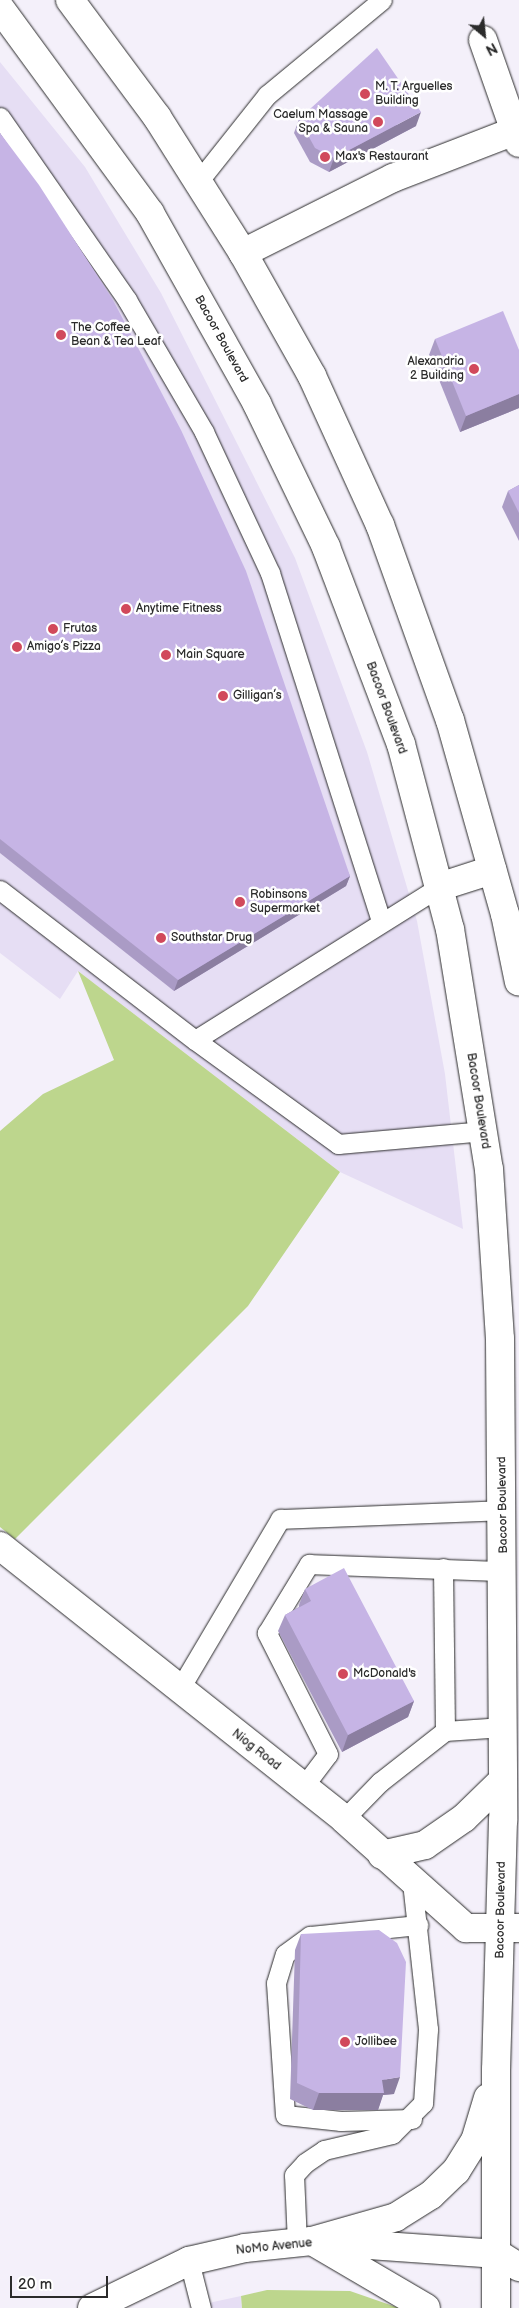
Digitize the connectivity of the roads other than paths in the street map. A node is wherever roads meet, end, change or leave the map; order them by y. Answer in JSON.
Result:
{"nodes":[{"id":1,"x":70,"y":0,"type":"edge"},
{"id":2,"x":382,"y":0,"type":"edge"},
{"id":3,"x":0,"y":8,"type":"edge"},
{"id":4,"x":483,"y":40,"type":"dead end"},
{"id":5,"x":0,"y":118,"type":"edge"},
{"id":6,"x":517,"y":137,"type":"edge"},
{"id":7,"x":198,"y":182,"type":"junction"},
{"id":8,"x":243,"y":254,"type":"junction"},
{"id":9,"x":492,"y":870,"type":"junction"},
{"id":10,"x":439,"y":887,"type":"junction"},
{"id":11,"x":0,"y":890,"type":"edge"},
{"id":12,"x":381,"y":921,"type":"junction"},
{"id":13,"x":519,"y":982,"type":"edge"},
{"id":14,"x":195,"y":1040,"type":"junction"},
{"id":15,"x":484,"y":1131,"type":"junction"},
{"id":16,"x":503,"y":1510,"type":"junction"},
{"id":17,"x":0,"y":1546,"type":"edge"},
{"id":18,"x":443,"y":1568,"type":"junction"},
{"id":19,"x":503,"y":1571,"type":"junction"},
{"id":20,"x":179,"y":1690,"type":"junction"},
{"id":21,"x":503,"y":1727,"type":"junction"},
{"id":22,"x":445,"y":1731,"type":"junction"},
{"id":23,"x":501,"y":1782,"type":"junction"},
{"id":24,"x":303,"y":1787,"type":"junction"},
{"id":25,"x":344,"y":1819,"type":"junction"},
{"id":26,"x":382,"y":1855,"type":"junction"},
{"id":27,"x":412,"y":1881,"type":"junction"},
{"id":28,"x":418,"y":1925,"type":"junction"},
{"id":29,"x":510,"y":1928,"type":"edge"},
{"id":30,"x":496,"y":2070,"type":"junction"},
{"id":31,"x":412,"y":2119,"type":"junction"},
{"id":32,"x":304,"y":2242,"type":"junction"},
{"id":33,"x":512,"y":2255,"type":"edge"},
{"id":34,"x":189,"y":2261,"type":"junction"},
{"id":35,"x":92,"y":2308,"type":"edge"},
{"id":36,"x":201,"y":2308,"type":"edge"},
{"id":37,"x":426,"y":2308,"type":"edge"},
{"id":38,"x":496,"y":2308,"type":"edge"}],
"edges":[{"from":1,"to":7,"type":"main road"},
{"from":2,"to":7,"type":"lane"},
{"from":3,"to":10,"type":"main road","name":"Bacoor Boulevard"},
{"from":4,"to":6,"type":"main road"},
{"from":5,"to":12,"type":"lane"},
{"from":6,"to":8,"type":"main road"},
{"from":7,"to":8,"type":"main road"},
{"from":8,"to":9,"type":"main road"},
{"from":9,"to":10,"type":"main road"},
{"from":9,"to":13,"type":"main road"},
{"from":10,"to":12,"type":"lane"},
{"from":10,"to":15,"type":"main road","name":"Bacoor Boulevard"},
{"from":11,"to":14,"type":"lane"},
{"from":12,"to":14,"type":"lane"},
{"from":14,"to":15,"type":"lane"},
{"from":15,"to":16,"type":"main road","name":"Bacoor Boulevard"},
{"from":16,"to":19,"type":"main road","name":"Bacoor Boulevard"},
{"from":16,"to":20,"type":"lane"},
{"from":17,"to":20,"type":"main road","name":"Niog Road"},
{"from":18,"to":19,"type":"lane"},
{"from":18,"to":22,"type":"lane"},
{"from":18,"to":24,"type":"lane"},
{"from":19,"to":21,"type":"main road","name":"Bacoor Boulevard"},
{"from":20,"to":24,"type":"main road","name":"Niog Road"},
{"from":21,"to":22,"type":"lane"},
{"from":21,"to":23,"type":"main road","name":"Bacoor Boulevard"},
{"from":22,"to":25,"type":"lane"},
{"from":23,"to":26,"type":"main road"},
{"from":23,"to":29,"type":"main road","name":"Bacoor Boulevard"},
{"from":24,"to":25,"type":"main road","name":"Niog Road"},
{"from":25,"to":26,"type":"main road","name":"Niog Road"},
{"from":26,"to":27,"type":"main road","name":"Niog Road"},
{"from":27,"to":28,"type":"lane"},
{"from":27,"to":29,"type":"main road","name":"Niog Road"},
{"from":28,"to":31,"type":"lane"},
{"from":28,"to":31,"type":"lane"},
{"from":29,"to":30,"type":"main road","name":"Bacoor Boulevard"},
{"from":30,"to":32,"type":"main road"},
{"from":30,"to":33,"type":"main road","name":"Bacoor Boulevard"},
{"from":31,"to":32,"type":"lane"},
{"from":32,"to":33,"type":"main road","name":"NoMo Avenue"},
{"from":32,"to":34,"type":"main road","name":"NoMo Avenue"},
{"from":32,"to":37,"type":"main road"},
{"from":33,"to":38,"type":"main road","name":"Bacoor Boulevard"},
{"from":34,"to":35,"type":"main road","name":"NoMo Avenue"},
{"from":34,"to":36,"type":"lane"}]}
